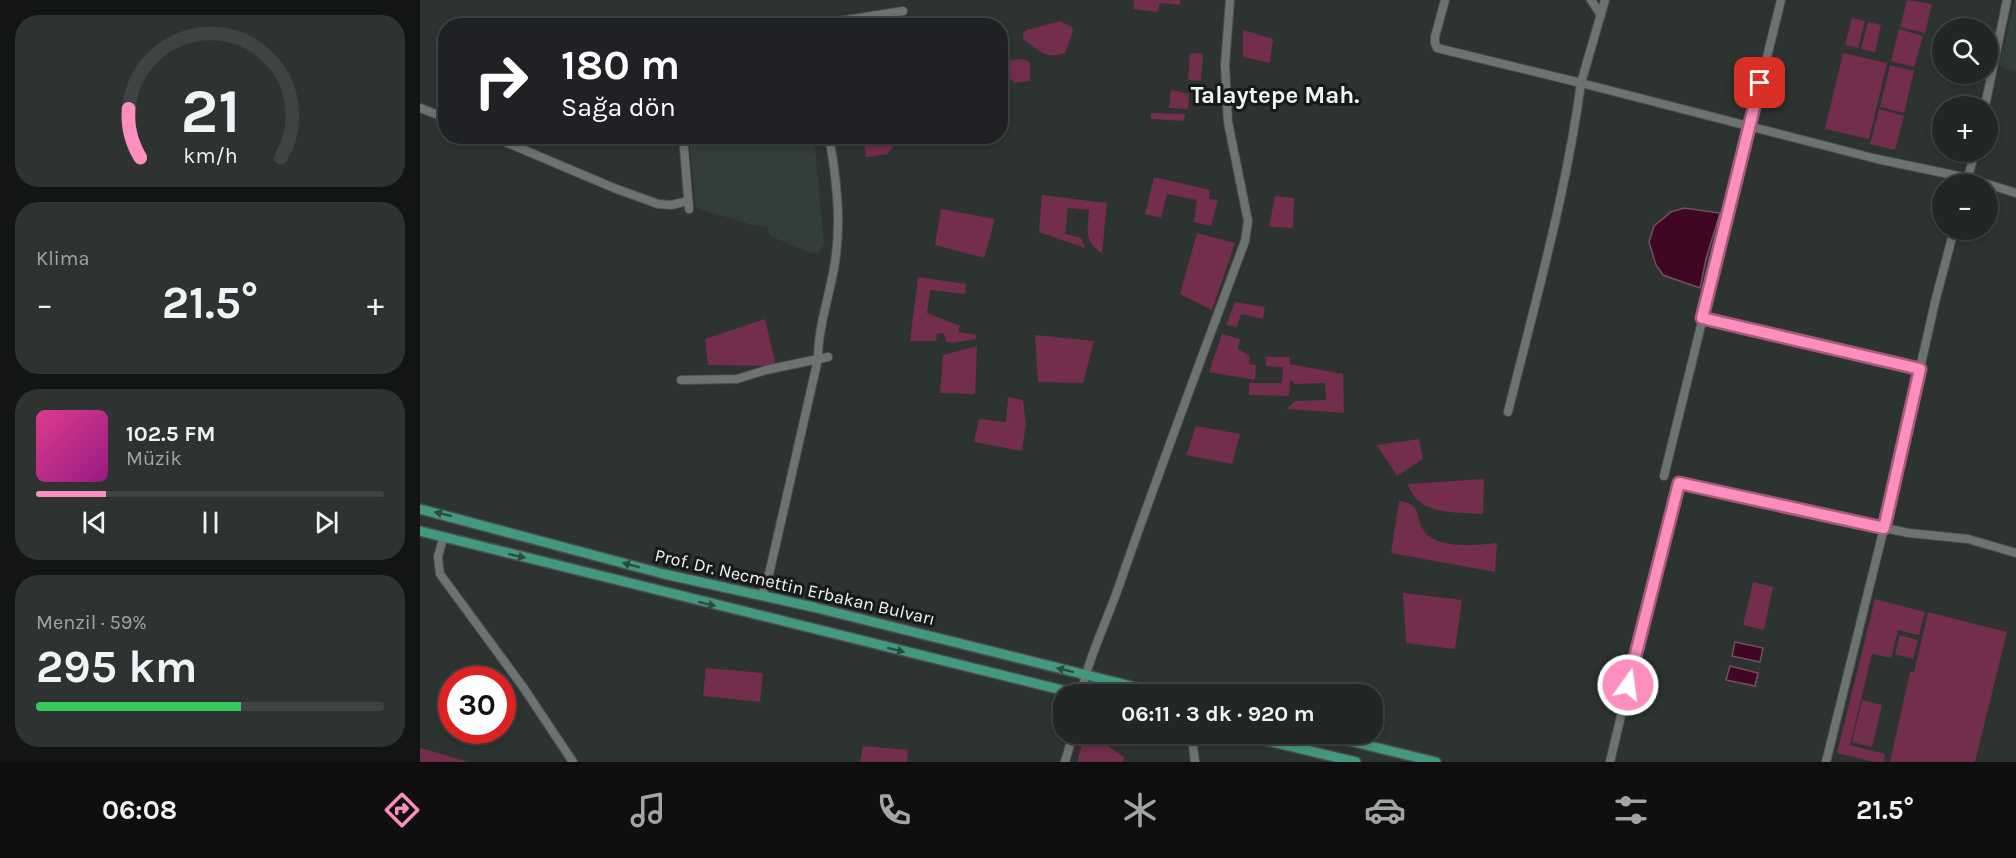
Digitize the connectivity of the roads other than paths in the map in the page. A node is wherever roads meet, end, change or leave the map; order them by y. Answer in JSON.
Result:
{"nodes":[{"id":1,"x":1230,"y":0,"type":"edge"},
{"id":2,"x":1445,"y":0,"type":"edge"},
{"id":3,"x":1591,"y":0,"type":"edge"},
{"id":4,"x":1605,"y":0,"type":"edge"},
{"id":5,"x":1781,"y":0,"type":"edge"},
{"id":6,"x":2007,"y":0,"type":"edge"},
{"id":7,"x":903,"y":10,"type":"dead end"},
{"id":8,"x":1601,"y":15,"type":"junction"},
{"id":9,"x":861,"y":18,"type":"edge"},
{"id":10,"x":1581,"y":83,"type":"junction"},
{"id":11,"x":1987,"y":96,"type":"edge"},
{"id":12,"x":420,"y":108,"type":"edge"},
{"id":13,"x":438,"y":115,"type":"edge"},
{"id":14,"x":1750,"y":124,"type":"junction"},
{"id":15,"x":510,"y":144,"type":"edge"},
{"id":16,"x":684,"y":144,"type":"edge"},
{"id":17,"x":830,"y":144,"type":"edge"},
{"id":18,"x":1939,"y":174,"type":"edge"},
{"id":19,"x":1998,"y":189,"type":"edge"},
{"id":20,"x":2016,"y":194,"type":"edge"},
{"id":21,"x":1952,"y":240,"type":"edge"},
{"id":22,"x":1702,"y":318,"type":"junction"},
{"id":23,"x":828,"y":357,"type":"dead end"},
{"id":24,"x":818,"y":359,"type":"junction"},
{"id":25,"x":1920,"y":369,"type":"junction"},
{"id":26,"x":681,"y":380,"type":"dead end"},
{"id":27,"x":1508,"y":412,"type":"dead end"},
{"id":28,"x":1664,"y":476,"type":"dead end"},
{"id":29,"x":420,"y":508,"type":"edge"},
{"id":30,"x":1884,"y":528,"type":"junction"},
{"id":31,"x":420,"y":531,"type":"edge"},
{"id":32,"x":443,"y":538,"type":"junction"},
{"id":33,"x":2016,"y":553,"type":"edge"},
{"id":34,"x":762,"y":596,"type":"junction"},
{"id":35,"x":1085,"y":675,"type":"junction"},
{"id":36,"x":1082,"y":684,"type":"edge"},
{"id":37,"x":1122,"y":684,"type":"edge"},
{"id":38,"x":1053,"y":688,"type":"edge"},
{"id":39,"x":1070,"y":744,"type":"edge"},
{"id":40,"x":1194,"y":744,"type":"edge"},
{"id":41,"x":1281,"y":744,"type":"edge"},
{"id":42,"x":1362,"y":744,"type":"edge"},
{"id":43,"x":573,"y":762,"type":"edge"},
{"id":44,"x":1065,"y":762,"type":"edge"},
{"id":45,"x":1195,"y":762,"type":"edge"},
{"id":46,"x":1356,"y":762,"type":"edge"},
{"id":47,"x":1436,"y":762,"type":"edge"},
{"id":48,"x":1610,"y":762,"type":"edge"},
{"id":49,"x":1826,"y":762,"type":"edge"}],
"edges":[{"from":1,"to":35,"type":"street"},
{"from":2,"to":10,"type":"street"},
{"from":3,"to":8,"type":"street"},
{"from":4,"to":8,"type":"street"},
{"from":5,"to":14,"type":"street"},
{"from":6,"to":11,"type":"street"},
{"from":7,"to":9,"type":"street"},
{"from":8,"to":10,"type":"street"},
{"from":10,"to":14,"type":"street"},
{"from":10,"to":27,"type":"street"},
{"from":12,"to":13,"type":"street"},
{"from":14,"to":18,"type":"street"},
{"from":14,"to":22,"type":"street"},
{"from":15,"to":16,"type":"street"},
{"from":17,"to":24,"type":"street"},
{"from":19,"to":20,"type":"street"},
{"from":21,"to":25,"type":"street"},
{"from":22,"to":25,"type":"street"},
{"from":22,"to":28,"type":"street"},
{"from":23,"to":24,"type":"street"},
{"from":24,"to":26,"type":"street"},
{"from":24,"to":34,"type":"street"},
{"from":25,"to":30,"type":"street"},
{"from":34,"to":29,"type":"main road","name":"Prof. Dr. Necmettin Erbakan Bulvarı","one_way":true},
{"from":30,"to":33,"type":"street"},
{"from":30,"to":48,"type":"street"},
{"from":30,"to":49,"type":"street"},
{"from":31,"to":32,"type":"main road","name":"Prof. Dr. Necmettin Erbakan Bulvarı"},
{"from":32,"to":38,"type":"main road","name":"Prof. Dr. Necmettin Erbakan Bulvarı","one_way":true},
{"from":32,"to":43,"type":"street"},
{"from":35,"to":34,"type":"main road","name":"Prof. Dr. Necmettin Erbakan Bulvarı","one_way":true},
{"from":35,"to":36,"type":"street"},
{"from":35,"to":37,"type":"main road","name":"Prof. Dr. Necmettin Erbakan Bulvarı"},
{"from":39,"to":44,"type":"street"},
{"from":40,"to":45,"type":"street"},
{"from":41,"to":46,"type":"main road"},
{"from":42,"to":47,"type":"main road"}]}
